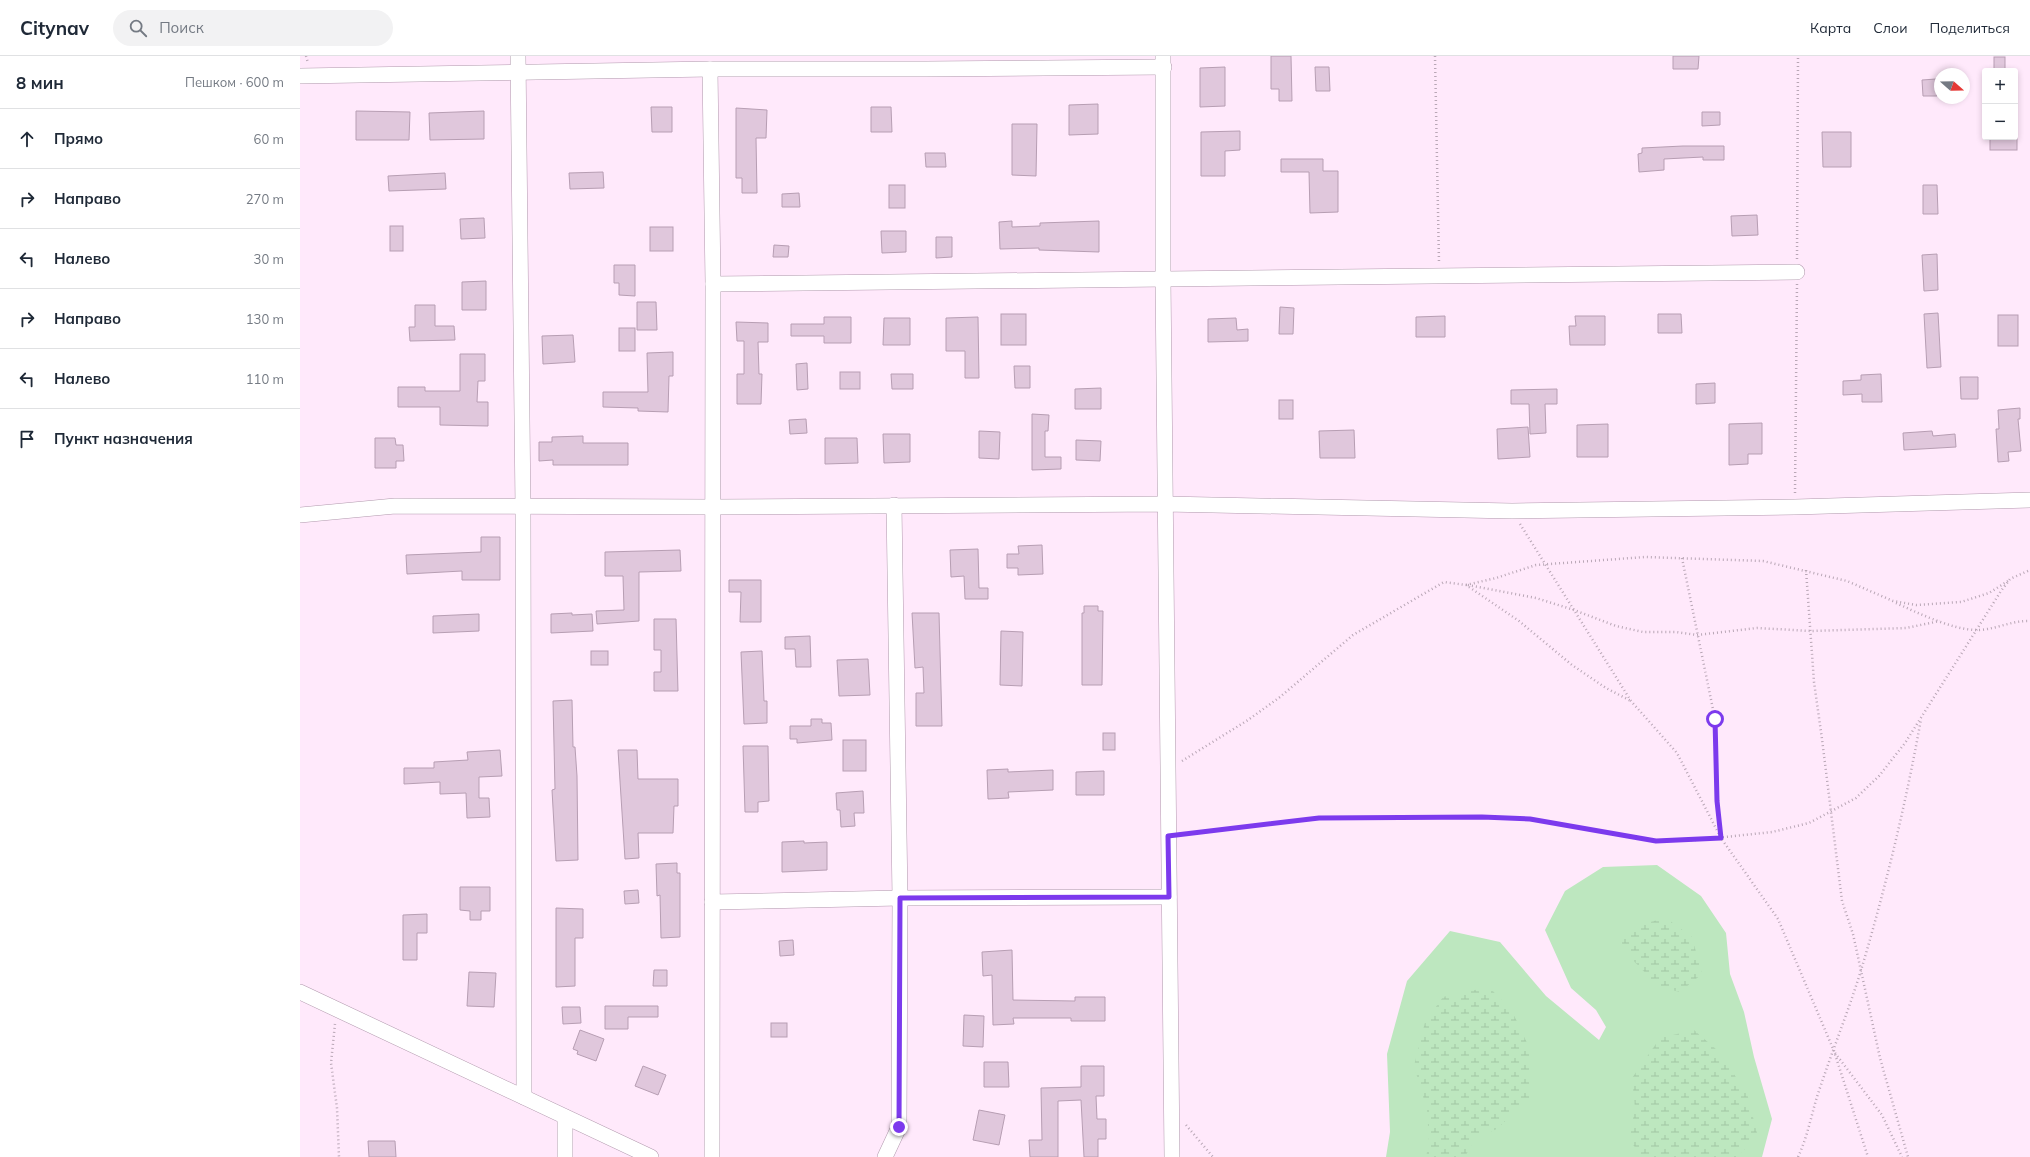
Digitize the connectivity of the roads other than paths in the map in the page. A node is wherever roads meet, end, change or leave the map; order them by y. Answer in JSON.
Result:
{"nodes":[{"id":1,"x":518,"y":56,"type":"edge"},
{"id":2,"x":1163,"y":61,"type":"edge"},
{"id":3,"x":926,"y":63,"type":"edge"},
{"id":4,"x":710,"y":69,"type":"junction"},
{"id":5,"x":518,"y":73,"type":"junction"},
{"id":6,"x":300,"y":76,"type":"edge"},
{"id":7,"x":1797,"y":272,"type":"dead end"},
{"id":8,"x":1163,"y":280,"type":"junction"},
{"id":9,"x":713,"y":284,"type":"junction"},
{"id":10,"x":2030,"y":500,"type":"edge"},
{"id":11,"x":1165,"y":504,"type":"junction"},
{"id":12,"x":894,"y":505,"type":"junction"},
{"id":13,"x":712,"y":507,"type":"junction"},
{"id":14,"x":522,"y":508,"type":"junction"},
{"id":15,"x":300,"y":515,"type":"edge"},
{"id":16,"x":1169,"y":897,"type":"junction"},
{"id":17,"x":900,"y":898,"type":"junction"},
{"id":18,"x":712,"y":902,"type":"junction"},
{"id":19,"x":300,"y":992,"type":"edge"},
{"id":20,"x":524,"y":1098,"type":"junction"},
{"id":21,"x":565,"y":1117,"type":"junction"},
{"id":22,"x":565,"y":1157,"type":"edge"},
{"id":23,"x":651,"y":1157,"type":"edge"},
{"id":24,"x":712,"y":1157,"type":"edge"},
{"id":25,"x":885,"y":1157,"type":"edge"},
{"id":26,"x":1172,"y":1157,"type":"edge"}],
"edges":[{"from":1,"to":5,"type":"street"},
{"from":2,"to":3,"type":"street"},
{"from":2,"to":8,"type":"street"},
{"from":3,"to":4,"type":"street"},
{"from":4,"to":5,"type":"street"},
{"from":4,"to":9,"type":"street"},
{"from":5,"to":6,"type":"street"},
{"from":5,"to":14,"type":"street"},
{"from":7,"to":8,"type":"street"},
{"from":8,"to":9,"type":"street"},
{"from":8,"to":11,"type":"street"},
{"from":9,"to":13,"type":"street"},
{"from":10,"to":11,"type":"street"},
{"from":11,"to":12,"type":"street"},
{"from":11,"to":16,"type":"street"},
{"from":12,"to":13,"type":"street"},
{"from":12,"to":17,"type":"street"},
{"from":13,"to":14,"type":"street"},
{"from":13,"to":18,"type":"street"},
{"from":14,"to":15,"type":"street"},
{"from":14,"to":20,"type":"street"},
{"from":16,"to":17,"type":"street"},
{"from":16,"to":26,"type":"street"},
{"from":17,"to":18,"type":"street"},
{"from":17,"to":25,"type":"street"},
{"from":18,"to":24,"type":"street"},
{"from":19,"to":20,"type":"street"},
{"from":20,"to":21,"type":"street"},
{"from":21,"to":22,"type":"street"},
{"from":21,"to":23,"type":"street"}]}
